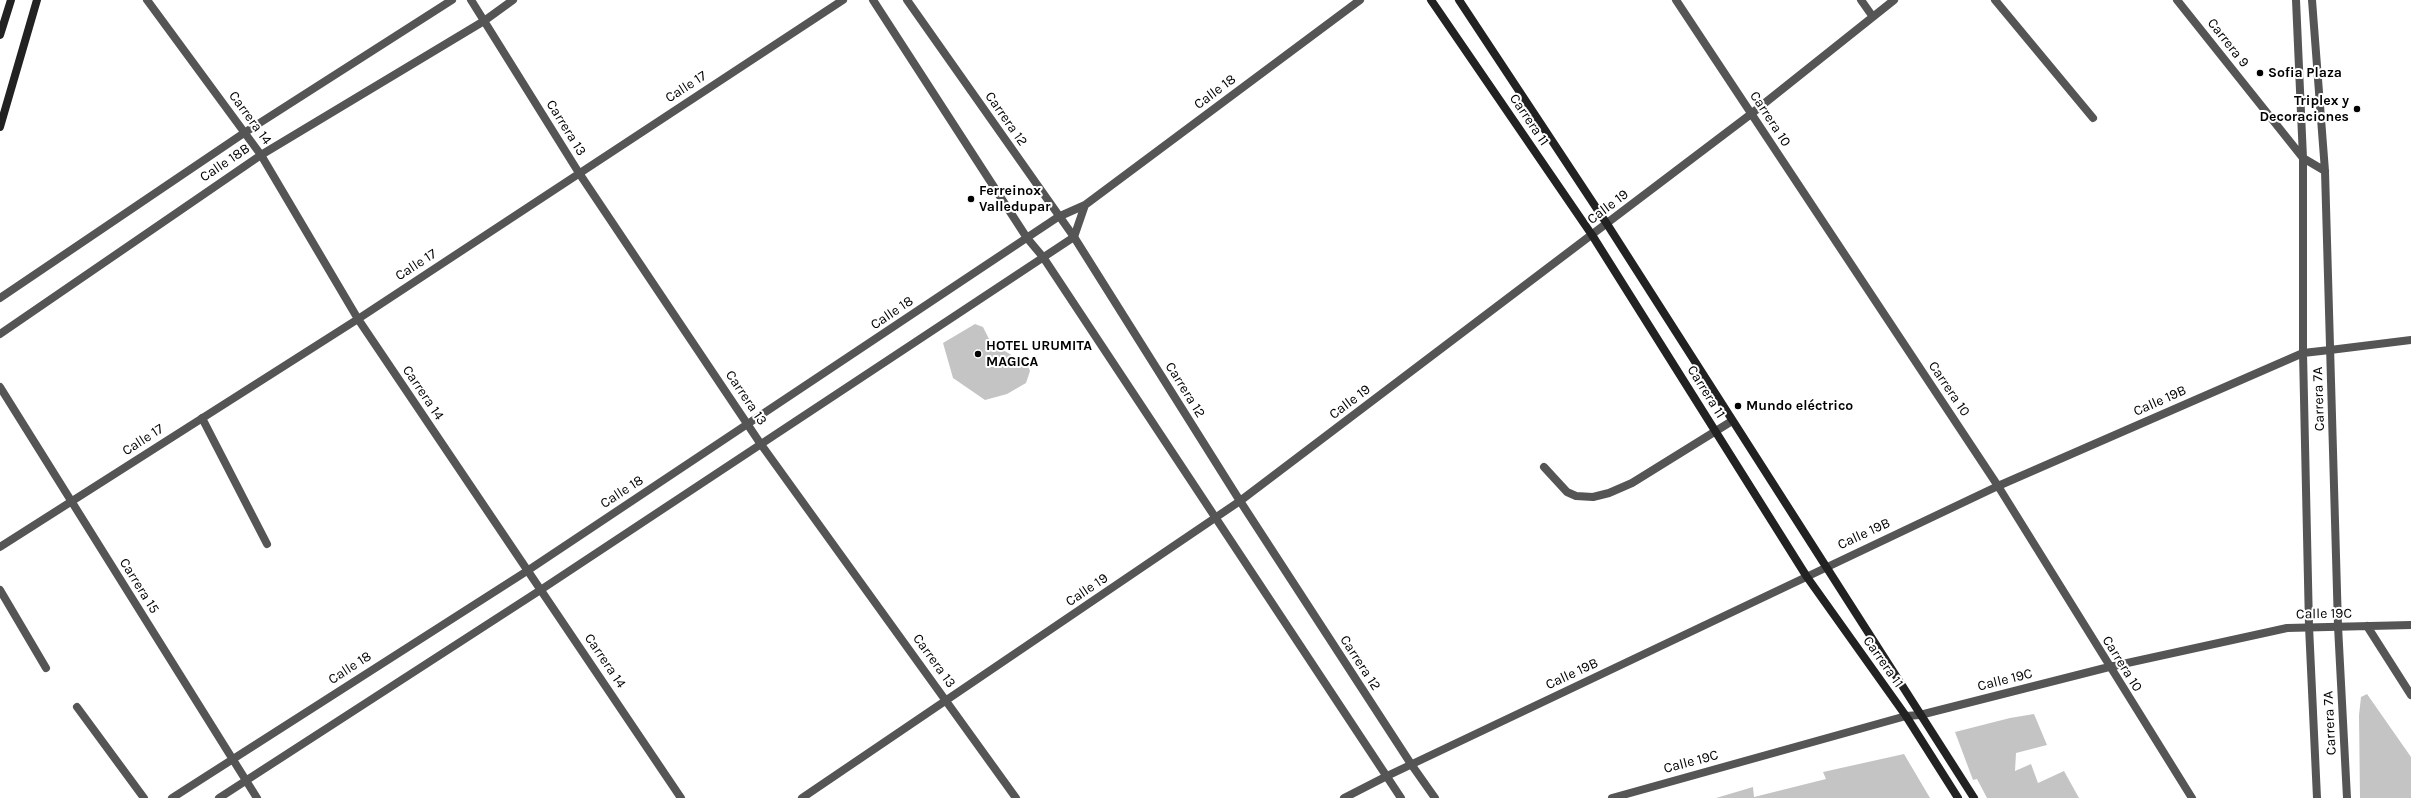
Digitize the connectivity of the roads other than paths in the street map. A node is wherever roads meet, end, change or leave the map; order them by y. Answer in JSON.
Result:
{"nodes":[{"id":1,"x":11,"y":0,"type":"edge"},
{"id":2,"x":37,"y":0,"type":"edge"},
{"id":3,"x":147,"y":0,"type":"edge"},
{"id":4,"x":452,"y":0,"type":"edge"},
{"id":5,"x":471,"y":0,"type":"edge"},
{"id":6,"x":513,"y":0,"type":"edge"},
{"id":7,"x":843,"y":0,"type":"edge"},
{"id":8,"x":873,"y":0,"type":"edge"},
{"id":9,"x":907,"y":0,"type":"edge"},
{"id":10,"x":1360,"y":0,"type":"edge"},
{"id":11,"x":1431,"y":0,"type":"edge"},
{"id":12,"x":1459,"y":0,"type":"edge"},
{"id":13,"x":1676,"y":0,"type":"edge"},
{"id":14,"x":1860,"y":0,"type":"edge"},
{"id":15,"x":1894,"y":0,"type":"edge"},
{"id":16,"x":1995,"y":0,"type":"edge"},
{"id":17,"x":2177,"y":0,"type":"edge"},
{"id":18,"x":2296,"y":0,"type":"edge"},
{"id":19,"x":2312,"y":0,"type":"edge"},
{"id":20,"x":1873,"y":17,"type":"junction"},
{"id":21,"x":484,"y":21,"type":"junction"},
{"id":22,"x":0,"y":35,"type":"edge"},
{"id":23,"x":1751,"y":114,"type":"junction"},
{"id":24,"x":2093,"y":118,"type":"dead end"},
{"id":25,"x":0,"y":127,"type":"edge"},
{"id":26,"x":244,"y":133,"type":"junction"},
{"id":27,"x":260,"y":155,"type":"junction"},
{"id":28,"x":2303,"y":158,"type":"junction"},
{"id":29,"x":2325,"y":171,"type":"junction"},
{"id":30,"x":579,"y":173,"type":"junction"},
{"id":31,"x":1085,"y":205,"type":"junction"},
{"id":32,"x":1058,"y":217,"type":"junction"},
{"id":33,"x":1607,"y":224,"type":"junction"},
{"id":34,"x":1592,"y":235,"type":"junction"},
{"id":35,"x":1074,"y":237,"type":"junction"},
{"id":36,"x":1027,"y":238,"type":"junction"},
{"id":37,"x":1043,"y":257,"type":"junction"},
{"id":38,"x":0,"y":298,"type":"edge"},
{"id":39,"x":358,"y":319,"type":"junction"},
{"id":40,"x":0,"y":334,"type":"edge"},
{"id":41,"x":2411,"y":340,"type":"edge"},
{"id":42,"x":2330,"y":350,"type":"junction"},
{"id":43,"x":2303,"y":352,"type":"junction"},
{"id":44,"x":0,"y":387,"type":"edge"},
{"id":45,"x":202,"y":418,"type":"junction"},
{"id":46,"x":1732,"y":421,"type":"junction"},
{"id":47,"x":748,"y":424,"type":"junction"},
{"id":48,"x":1716,"y":432,"type":"junction"},
{"id":49,"x":760,"y":443,"type":"junction"},
{"id":50,"x":1544,"y":467,"type":"dead end"},
{"id":51,"x":1998,"y":486,"type":"junction"},
{"id":52,"x":1240,"y":501,"type":"junction"},
{"id":53,"x":71,"y":502,"type":"junction"},
{"id":54,"x":1216,"y":518,"type":"junction"},
{"id":55,"x":267,"y":544,"type":"dead end"},
{"id":56,"x":0,"y":547,"type":"edge"},
{"id":57,"x":1825,"y":567,"type":"junction"},
{"id":58,"x":527,"y":571,"type":"junction"},
{"id":59,"x":1807,"y":577,"type":"junction"},
{"id":60,"x":542,"y":589,"type":"junction"},
{"id":61,"x":0,"y":590,"type":"edge"},
{"id":62,"x":2411,"y":625,"type":"edge"},
{"id":63,"x":2310,"y":626,"type":"junction"},
{"id":64,"x":2338,"y":626,"type":"junction"},
{"id":65,"x":2367,"y":626,"type":"junction"},
{"id":66,"x":2109,"y":667,"type":"junction"},
{"id":67,"x":46,"y":668,"type":"dead end"},
{"id":68,"x":2411,"y":695,"type":"edge"},
{"id":69,"x":947,"y":701,"type":"junction"},
{"id":70,"x":78,"y":707,"type":"dead end"},
{"id":71,"x":1920,"y":715,"type":"junction"},
{"id":72,"x":1906,"y":716,"type":"junction"},
{"id":73,"x":232,"y":759,"type":"junction"},
{"id":74,"x":1411,"y":764,"type":"junction"},
{"id":75,"x":1387,"y":776,"type":"junction"},
{"id":76,"x":246,"y":780,"type":"junction"},
{"id":77,"x":144,"y":798,"type":"edge"},
{"id":78,"x":172,"y":798,"type":"edge"},
{"id":79,"x":219,"y":798,"type":"edge"},
{"id":80,"x":257,"y":798,"type":"edge"},
{"id":81,"x":681,"y":798,"type":"edge"},
{"id":82,"x":802,"y":798,"type":"edge"},
{"id":83,"x":1016,"y":798,"type":"edge"},
{"id":84,"x":1344,"y":798,"type":"edge"},
{"id":85,"x":1401,"y":798,"type":"edge"},
{"id":86,"x":1435,"y":798,"type":"edge"},
{"id":87,"x":1612,"y":798,"type":"edge"},
{"id":88,"x":1958,"y":798,"type":"edge"},
{"id":89,"x":1974,"y":798,"type":"edge"},
{"id":90,"x":2192,"y":798,"type":"edge"},
{"id":91,"x":2317,"y":798,"type":"edge"},
{"id":92,"x":2347,"y":798,"type":"edge"}],
"edges":[{"from":1,"to":22,"type":"main road"},
{"from":2,"to":25,"type":"main road"},
{"from":3,"to":26,"type":"street","name":"Carrera 14"},
{"from":4,"to":26,"type":"street","name":"Calle 18B"},
{"from":5,"to":21,"type":"street","name":"Carrera 13"},
{"from":6,"to":21,"type":"street","name":"Calle 18B"},
{"from":7,"to":30,"type":"street","name":"Calle 17"},
{"from":8,"to":36,"type":"street"},
{"from":9,"to":32,"type":"street","name":"Carrera 12"},
{"from":10,"to":31,"type":"street","name":"Calle 18"},
{"from":11,"to":34,"type":"main road","name":"Carrera 11"},
{"from":12,"to":33,"type":"main road","name":"Carrera 11"},
{"from":13,"to":23,"type":"street","name":"Carrera 10"},
{"from":14,"to":20,"type":"street"},
{"from":15,"to":20,"type":"street","name":"Calle 19"},
{"from":16,"to":24,"type":"street"},
{"from":17,"to":28,"type":"street","name":"Carrera 9"},
{"from":18,"to":28,"type":"street","name":"Carrera 7A"},
{"from":19,"to":29,"type":"street","name":"Carrera 7A"},
{"from":20,"to":23,"type":"street","name":"Calle 19"},
{"from":21,"to":27,"type":"street","name":"Calle 18B"},
{"from":21,"to":30,"type":"street","name":"Carrera 13"},
{"from":23,"to":33,"type":"street","name":"Calle 19"},
{"from":23,"to":51,"type":"street","name":"Carrera 10"},
{"from":26,"to":27,"type":"street","name":"Carrera 14"},
{"from":26,"to":38,"type":"street","name":"Calle 18B"},
{"from":27,"to":39,"type":"street","name":"Carrera 14"},
{"from":27,"to":40,"type":"street","name":"Calle 18B"},
{"from":28,"to":29,"type":"street","name":"Carrera 9"},
{"from":28,"to":43,"type":"street","name":"Carrera 7A"},
{"from":29,"to":42,"type":"street","name":"Carrera 7A"},
{"from":30,"to":39,"type":"street","name":"Calle 17"},
{"from":30,"to":47,"type":"street","name":"Carrera 13"},
{"from":31,"to":32,"type":"street","name":"Calle 18"},
{"from":31,"to":35,"type":"street"},
{"from":32,"to":35,"type":"street","name":"Carrera 12"},
{"from":32,"to":36,"type":"street","name":"Calle 18"},
{"from":33,"to":34,"type":"street","name":"Calle 19"},
{"from":33,"to":46,"type":"main road","name":"Carrera 11"},
{"from":34,"to":48,"type":"main road","name":"Carrera 11"},
{"from":34,"to":52,"type":"street","name":"Calle 19"},
{"from":35,"to":37,"type":"street"},
{"from":35,"to":52,"type":"street","name":"Carrera 12"},
{"from":36,"to":37,"type":"street"},
{"from":36,"to":47,"type":"street","name":"Calle 18"},
{"from":37,"to":49,"type":"street"},
{"from":37,"to":54,"type":"street"},
{"from":39,"to":45,"type":"street","name":"Calle 17"},
{"from":39,"to":58,"type":"street","name":"Carrera 14"},
{"from":41,"to":42,"type":"street","name":"Calle 19B"},
{"from":42,"to":43,"type":"street","name":"Calle 19B"},
{"from":42,"to":64,"type":"street","name":"Carrera 7A"},
{"from":43,"to":51,"type":"street","name":"Calle 19B"},
{"from":43,"to":63,"type":"street","name":"Carrera 7A"},
{"from":44,"to":53,"type":"street","name":"Carrera 15"},
{"from":45,"to":53,"type":"street","name":"Calle 17"},
{"from":45,"to":55,"type":"street"},
{"from":46,"to":48,"type":"street"},
{"from":46,"to":57,"type":"main road","name":"Carrera 11"},
{"from":47,"to":49,"type":"street","name":"Carrera 13"},
{"from":47,"to":58,"type":"street","name":"Calle 18"},
{"from":48,"to":50,"type":"street"},
{"from":48,"to":59,"type":"main road","name":"Carrera 11"},
{"from":49,"to":60,"type":"street"},
{"from":49,"to":69,"type":"street","name":"Carrera 13"},
{"from":51,"to":57,"type":"street","name":"Calle 19B"},
{"from":51,"to":66,"type":"street","name":"Carrera 10"},
{"from":52,"to":54,"type":"street","name":"Calle 19"},
{"from":52,"to":74,"type":"street","name":"Carrera 12"},
{"from":53,"to":56,"type":"street","name":"Calle 17"},
{"from":53,"to":73,"type":"street","name":"Carrera 15"},
{"from":54,"to":69,"type":"street","name":"Calle 19"},
{"from":54,"to":75,"type":"street"},
{"from":57,"to":59,"type":"street","name":"Calle 19B"},
{"from":57,"to":71,"type":"main road","name":"Carrera 11"},
{"from":58,"to":60,"type":"street","name":"Carrera 14"},
{"from":58,"to":73,"type":"street","name":"Calle 18"},
{"from":59,"to":72,"type":"main road","name":"Carrera 11"},
{"from":59,"to":74,"type":"street","name":"Calle 19B"},
{"from":60,"to":76,"type":"street"},
{"from":60,"to":81,"type":"street","name":"Carrera 14"},
{"from":61,"to":67,"type":"street"},
{"from":62,"to":65,"type":"street","name":"Calle 19C"},
{"from":63,"to":64,"type":"street","name":"Calle 19C"},
{"from":63,"to":66,"type":"street","name":"Calle 19C"},
{"from":63,"to":91,"type":"street","name":"Carrera 7A"},
{"from":64,"to":65,"type":"street","name":"Calle 19C"},
{"from":64,"to":92,"type":"street","name":"Carrera 7A"},
{"from":65,"to":68,"type":"street"},
{"from":66,"to":71,"type":"street","name":"Calle 19C"},
{"from":66,"to":90,"type":"street","name":"Carrera 10"},
{"from":69,"to":82,"type":"street","name":"Calle 19"},
{"from":69,"to":83,"type":"street","name":"Carrera 13"},
{"from":70,"to":77,"type":"street"},
{"from":71,"to":72,"type":"street","name":"Calle 19C"},
{"from":71,"to":89,"type":"main road","name":"Carrera 11"},
{"from":72,"to":87,"type":"street","name":"Calle 19C"},
{"from":72,"to":88,"type":"main road","name":"Carrera 11"},
{"from":73,"to":76,"type":"street","name":"Carrera 15"},
{"from":73,"to":78,"type":"street","name":"Calle 18"},
{"from":74,"to":75,"type":"street","name":"Calle 19B"},
{"from":74,"to":86,"type":"street","name":"Carrera 12"},
{"from":75,"to":84,"type":"street","name":"Calle 19B"},
{"from":75,"to":85,"type":"street"},
{"from":76,"to":79,"type":"street"},
{"from":76,"to":80,"type":"street","name":"Carrera 15"}]}
